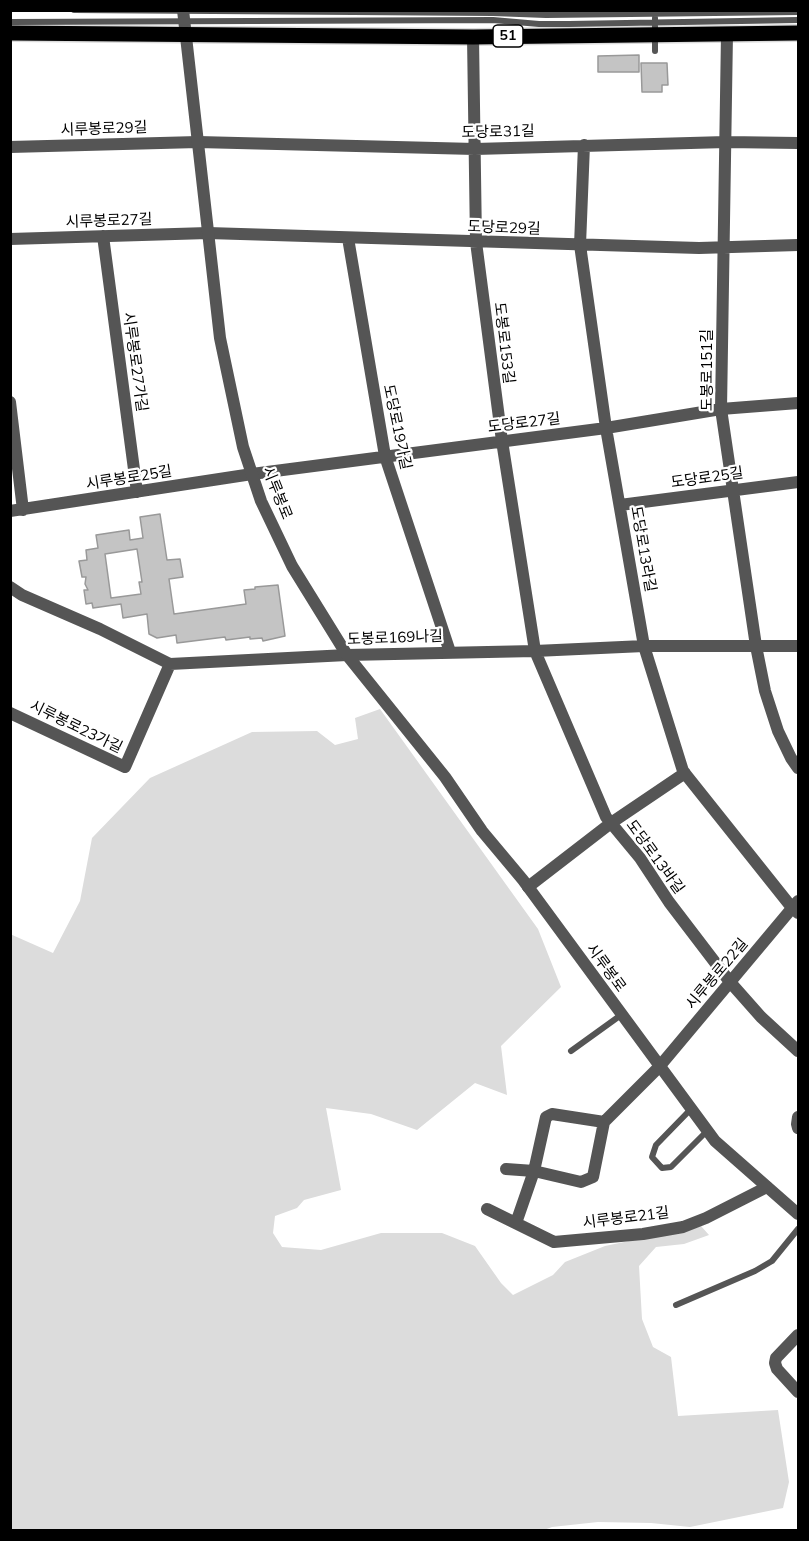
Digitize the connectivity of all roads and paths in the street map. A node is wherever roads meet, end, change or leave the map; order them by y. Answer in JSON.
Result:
{"nodes":[{"id":1,"x":74,"y":10,"type":"edge"},
{"id":2,"x":655,"y":12,"type":"edge"},
{"id":3,"x":798,"y":12,"type":"edge"},
{"id":4,"x":184,"y":19,"type":"edge"},
{"id":5,"x":798,"y":20,"type":"edge"},
{"id":6,"x":10,"y":22,"type":"edge"},
{"id":7,"x":655,"y":28,"type":"junction"},
{"id":8,"x":10,"y":33,"type":"edge"},
{"id":9,"x":798,"y":33,"type":"edge"},
{"id":10,"x":727,"y":34,"type":"junction"},
{"id":11,"x":473,"y":37,"type":"junction"},
{"id":12,"x":655,"y":51,"type":"dead end"},
{"id":13,"x":198,"y":142,"type":"junction"},
{"id":14,"x":726,"y":142,"type":"junction"},
{"id":15,"x":798,"y":143,"type":"edge"},
{"id":16,"x":584,"y":146,"type":"junction"},
{"id":17,"x":10,"y":147,"type":"edge"},
{"id":18,"x":475,"y":149,"type":"junction"},
{"id":19,"x":208,"y":233,"type":"junction"},
{"id":20,"x":103,"y":236,"type":"junction"},
{"id":21,"x":348,"y":238,"type":"junction"},
{"id":22,"x":10,"y":239,"type":"edge"},
{"id":23,"x":476,"y":242,"type":"junction"},
{"id":24,"x":580,"y":245,"type":"junction"},
{"id":25,"x":798,"y":245,"type":"edge"},
{"id":26,"x":722,"y":248,"type":"junction"},
{"id":27,"x":10,"y":402,"type":"edge"},
{"id":28,"x":798,"y":403,"type":"edge"},
{"id":29,"x":720,"y":409,"type":"junction"},
{"id":30,"x":606,"y":428,"type":"junction"},
{"id":31,"x":502,"y":441,"type":"junction"},
{"id":32,"x":385,"y":456,"type":"junction"},
{"id":33,"x":252,"y":474,"type":"junction"},
{"id":34,"x":798,"y":482,"type":"edge"},
{"id":35,"x":734,"y":489,"type":"junction"},
{"id":36,"x":138,"y":492,"type":"junction"},
{"id":37,"x":620,"y":506,"type":"junction"},
{"id":38,"x":17,"y":511,"type":"edge"},
{"id":39,"x":10,"y":587,"type":"edge"},
{"id":40,"x":16,"y":597,"type":"edge"},
{"id":41,"x":644,"y":646,"type":"junction"},
{"id":42,"x":756,"y":646,"type":"junction"},
{"id":43,"x":798,"y":646,"type":"edge"},
{"id":44,"x":535,"y":651,"type":"junction"},
{"id":45,"x":450,"y":652,"type":"junction"},
{"id":46,"x":347,"y":655,"type":"junction"},
{"id":47,"x":170,"y":664,"type":"junction"},
{"id":48,"x":10,"y":712,"type":"edge"},
{"id":49,"x":798,"y":768,"type":"edge"},
{"id":50,"x":685,"y":773,"type":"junction"},
{"id":51,"x":611,"y":822,"type":"junction"},
{"id":52,"x":528,"y":887,"type":"junction"},
{"id":53,"x":796,"y":907,"type":"edge"},
{"id":54,"x":730,"y":982,"type":"junction"},
{"id":55,"x":621,"y":1015,"type":"junction"},
{"id":56,"x":571,"y":1051,"type":"dead end"},
{"id":57,"x":798,"y":1051,"type":"edge"},
{"id":58,"x":659,"y":1067,"type":"junction"},
{"id":59,"x":691,"y":1109,"type":"junction"},
{"id":60,"x":798,"y":1117,"type":"edge"},
{"id":61,"x":604,"y":1122,"type":"junction"},
{"id":62,"x":798,"y":1128,"type":"edge"},
{"id":63,"x":707,"y":1131,"type":"junction"},
{"id":64,"x":506,"y":1168,"type":"dead end"},
{"id":65,"x":534,"y":1171,"type":"junction"},
{"id":66,"x":767,"y":1187,"type":"junction"},
{"id":67,"x":487,"y":1209,"type":"dead end"},
{"id":68,"x":798,"y":1214,"type":"edge"},
{"id":69,"x":516,"y":1223,"type":"junction"},
{"id":70,"x":798,"y":1229,"type":"edge"},
{"id":71,"x":676,"y":1305,"type":"dead end"},
{"id":72,"x":798,"y":1335,"type":"edge"},
{"id":73,"x":798,"y":1392,"type":"edge"}],
"edges":[{"from":1,"to":4,"type":"lane"},
{"from":2,"to":3,"type":"lane"},
{"from":2,"to":4,"type":"lane"},
{"from":2,"to":7,"type":"lane"},
{"from":4,"to":6,"type":"lane"},
{"from":4,"to":7,"type":"lane"},
{"from":4,"to":8,"type":"main road","number":"51"},
{"from":4,"to":11,"type":"main road","number":"51"},
{"from":4,"to":13,"type":"street","name":"시루봉로"},
{"from":5,"to":7,"type":"lane"},
{"from":7,"to":10,"type":"main road","number":"51"},
{"from":7,"to":11,"type":"main road","number":"51"},
{"from":7,"to":12,"type":"lane"},
{"from":9,"to":10,"type":"main road","number":"51"},
{"from":10,"to":14,"type":"street","name":"도봉로151길"},
{"from":11,"to":18,"type":"street","name":"도봉로153길"},
{"from":13,"to":17,"type":"street","name":"시루봉로29길"},
{"from":13,"to":18,"type":"street","name":"도당로31길"},
{"from":13,"to":19,"type":"street","name":"시루봉로"},
{"from":14,"to":15,"type":"street","name":"도당로31길"},
{"from":14,"to":16,"type":"street","name":"도당로31길"},
{"from":14,"to":26,"type":"street","name":"도봉로151길"},
{"from":16,"to":18,"type":"street","name":"도당로31길"},
{"from":16,"to":24,"type":"street","name":"도당로13라길"},
{"from":18,"to":23,"type":"street","name":"도봉로153길"},
{"from":19,"to":20,"type":"street","name":"시루봉로27길"},
{"from":19,"to":21,"type":"street","name":"도당로29길"},
{"from":19,"to":33,"type":"street","name":"시루봉로"},
{"from":20,"to":22,"type":"street","name":"시루봉로27길"},
{"from":20,"to":36,"type":"street","name":"시루봉로27가길"},
{"from":21,"to":23,"type":"street","name":"도당로29길"},
{"from":21,"to":32,"type":"street","name":"도당로19가길"},
{"from":23,"to":24,"type":"street","name":"도당로29길"},
{"from":23,"to":31,"type":"street","name":"도봉로153길"},
{"from":24,"to":26,"type":"street","name":"도당로29길"},
{"from":24,"to":30,"type":"street","name":"도당로13라길"},
{"from":25,"to":26,"type":"street","name":"도당로29길"},
{"from":26,"to":29,"type":"street","name":"도봉로151길"},
{"from":27,"to":38,"type":"street"},
{"from":28,"to":29,"type":"street","name":"도당로27길"},
{"from":29,"to":30,"type":"street","name":"도당로27길"},
{"from":29,"to":35,"type":"street","name":"도봉로151길"},
{"from":30,"to":31,"type":"street","name":"도당로27길"},
{"from":30,"to":37,"type":"street","name":"도당로13라길"},
{"from":31,"to":32,"type":"street","name":"도당로27길"},
{"from":31,"to":44,"type":"street","name":"도봉로153길"},
{"from":32,"to":33,"type":"street","name":"도당로27길"},
{"from":32,"to":45,"type":"street","name":"도당로19가길"},
{"from":33,"to":36,"type":"street","name":"시루봉로25길"},
{"from":33,"to":46,"type":"street","name":"시루봉로"},
{"from":34,"to":35,"type":"street","name":"도당로25길"},
{"from":35,"to":37,"type":"street","name":"도당로25길"},
{"from":35,"to":42,"type":"street","name":"도봉로151길"},
{"from":36,"to":38,"type":"street","name":"시루봉로25길"},
{"from":37,"to":41,"type":"street","name":"도당로13라길"},
{"from":39,"to":40,"type":"street"},
{"from":40,"to":47,"type":"street"},
{"from":41,"to":42,"type":"street","name":"도봉로169나길"},
{"from":41,"to":44,"type":"street","name":"도봉로169나길"},
{"from":41,"to":50,"type":"street","name":"도당로13라길"},
{"from":42,"to":43,"type":"street","name":"도봉로169나길"},
{"from":42,"to":49,"type":"street","name":"도봉로151길"},
{"from":44,"to":45,"type":"street","name":"도봉로169나길"},
{"from":44,"to":51,"type":"street","name":"도당로13바길"},
{"from":45,"to":46,"type":"street","name":"도봉로169나길"},
{"from":46,"to":47,"type":"street","name":"도봉로169나길"},
{"from":46,"to":52,"type":"street","name":"시루봉로"},
{"from":47,"to":48,"type":"street","name":"시루봉로23가길"},
{"from":50,"to":51,"type":"street"},
{"from":50,"to":53,"type":"street","name":"도당로13라길"},
{"from":51,"to":52,"type":"street"},
{"from":51,"to":54,"type":"street","name":"도당로13바길"},
{"from":52,"to":55,"type":"street","name":"시루봉로"},
{"from":53,"to":54,"type":"street","name":"시루봉로22길"},
{"from":54,"to":57,"type":"street","name":"도당로13바길"},
{"from":54,"to":58,"type":"street","name":"시루봉로22길"},
{"from":55,"to":56,"type":"lane"},
{"from":55,"to":58,"type":"street","name":"시루봉로"},
{"from":58,"to":59,"type":"street","name":"시루봉로"},
{"from":58,"to":61,"type":"street"},
{"from":59,"to":63,"type":"street","name":"시루봉로"},
{"from":59,"to":63,"type":"lane"},
{"from":60,"to":62,"type":"street"},
{"from":61,"to":65,"type":"street"},
{"from":61,"to":65,"type":"street"},
{"from":63,"to":66,"type":"street","name":"시루봉로"},
{"from":64,"to":65,"type":"street"},
{"from":65,"to":69,"type":"street"},
{"from":66,"to":68,"type":"street","name":"시루봉로"},
{"from":66,"to":69,"type":"street","name":"시루봉로21길"},
{"from":67,"to":69,"type":"street","name":"시루봉로21길"},
{"from":70,"to":71,"type":"lane"},
{"from":72,"to":73,"type":"street"}]}
